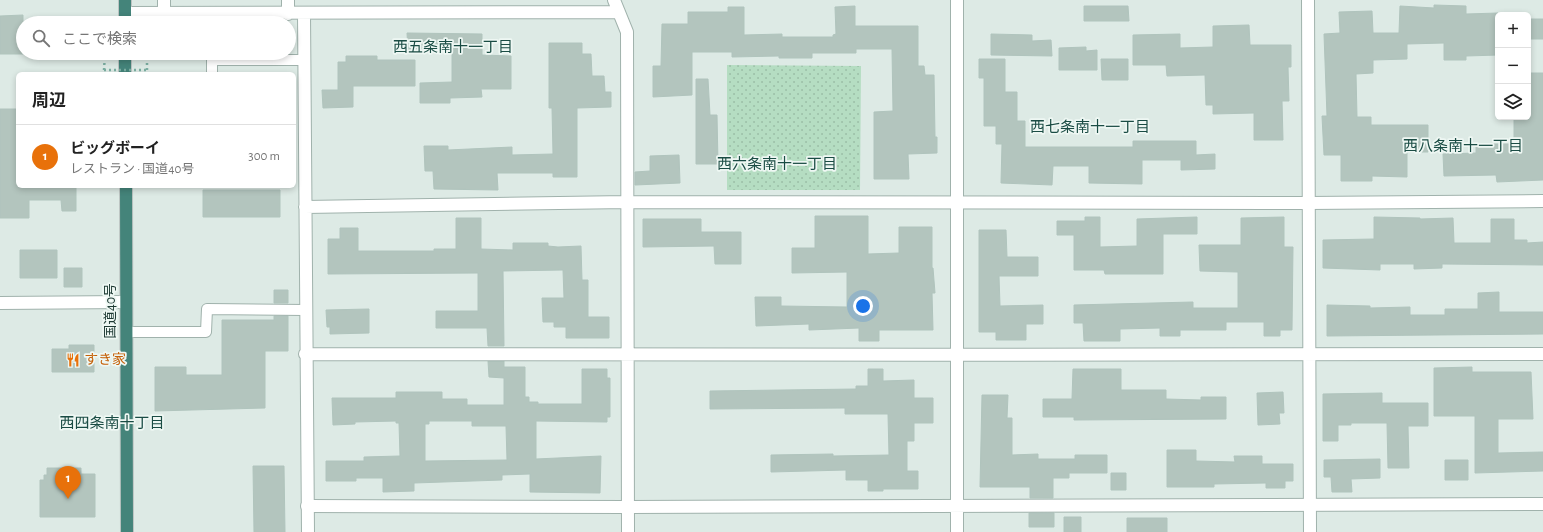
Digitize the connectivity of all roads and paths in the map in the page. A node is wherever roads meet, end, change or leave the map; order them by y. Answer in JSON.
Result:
{"nodes":[{"id":1,"x":125,"y":0,"type":"edge"},
{"id":2,"x":164,"y":0,"type":"edge"},
{"id":3,"x":288,"y":0,"type":"edge"},
{"id":4,"x":614,"y":0,"type":"edge"},
{"id":5,"x":957,"y":0,"type":"edge"},
{"id":6,"x":1308,"y":0,"type":"edge"},
{"id":7,"x":619,"y":12,"type":"junction"},
{"id":8,"x":164,"y":13,"type":"junction"},
{"id":9,"x":288,"y":14,"type":"junction"},
{"id":10,"x":304,"y":14,"type":"junction"},
{"id":11,"x":125,"y":16,"type":"edge"},
{"id":12,"x":141,"y":16,"type":"edge"},
{"id":13,"x":104,"y":60,"type":"edge"},
{"id":14,"x":125,"y":60,"type":"edge"},
{"id":15,"x":147,"y":60,"type":"edge"},
{"id":16,"x":212,"y":60,"type":"edge"},
{"id":17,"x":212,"y":60,"type":"edge"},
{"id":18,"x":296,"y":60,"type":"edge"},
{"id":19,"x":296,"y":60,"type":"edge"},
{"id":20,"x":305,"y":60,"type":"junction"},
{"id":21,"x":125,"y":72,"type":"edge"},
{"id":22,"x":212,"y":72,"type":"edge"},
{"id":23,"x":126,"y":188,"type":"edge"},
{"id":24,"x":1543,"y":201,"type":"edge"},
{"id":25,"x":627,"y":202,"type":"junction"},
{"id":26,"x":1308,"y":203,"type":"junction"},
{"id":27,"x":958,"y":204,"type":"junction"},
{"id":28,"x":305,"y":208,"type":"junction"},
{"id":29,"x":126,"y":302,"type":"junction"},
{"id":30,"x":0,"y":303,"type":"edge"},
{"id":31,"x":305,"y":310,"type":"junction"},
{"id":32,"x":126,"y":332,"type":"junction"},
{"id":33,"x":628,"y":353,"type":"junction"},
{"id":34,"x":305,"y":354,"type":"junction"},
{"id":35,"x":1543,"y":354,"type":"edge"},
{"id":36,"x":959,"y":355,"type":"junction"},
{"id":37,"x":1310,"y":356,"type":"junction"},
{"id":38,"x":1310,"y":504,"type":"junction"},
{"id":39,"x":1543,"y":504,"type":"edge"},
{"id":40,"x":957,"y":505,"type":"junction"},
{"id":41,"x":307,"y":506,"type":"junction"},
{"id":42,"x":628,"y":507,"type":"junction"},
{"id":43,"x":127,"y":532,"type":"edge"},
{"id":44,"x":308,"y":532,"type":"edge"},
{"id":45,"x":628,"y":532,"type":"edge"},
{"id":46,"x":957,"y":532,"type":"edge"},
{"id":47,"x":1310,"y":532,"type":"edge"}],
"edges":[{"from":1,"to":11,"type":"highway"},
{"from":2,"to":8,"type":"street"},
{"from":3,"to":9,"type":"street"},
{"from":4,"to":7,"type":"street"},
{"from":5,"to":27,"type":"street"},
{"from":6,"to":26,"type":"street"},
{"from":7,"to":10,"type":"street"},
{"from":7,"to":25,"type":"street"},
{"from":8,"to":9,"type":"street"},
{"from":8,"to":12,"type":"street"},
{"from":9,"to":10,"type":"street"},
{"from":10,"to":20,"type":"street"},
{"from":13,"to":15,"type":"path","bridge":true},
{"from":14,"to":21,"type":"highway"},
{"from":16,"to":19,"type":"lane"},
{"from":17,"to":22,"type":"lane"},
{"from":18,"to":20,"type":"lane"},
{"from":20,"to":28,"type":"street"},
{"from":23,"to":29,"type":"highway","name":"国道40号"},
{"from":24,"to":26,"type":"street"},
{"from":25,"to":27,"type":"street"},
{"from":25,"to":28,"type":"street"},
{"from":25,"to":33,"type":"street"},
{"from":26,"to":27,"type":"street"},
{"from":26,"to":37,"type":"street"},
{"from":27,"to":36,"type":"street"},
{"from":28,"to":31,"type":"street"},
{"from":29,"to":30,"type":"street"},
{"from":29,"to":32,"type":"highway","name":"国道40号"},
{"from":31,"to":32,"type":"lane"},
{"from":31,"to":34,"type":"street"},
{"from":32,"to":43,"type":"highway","name":"国道40号"},
{"from":33,"to":34,"type":"street"},
{"from":33,"to":36,"type":"street"},
{"from":33,"to":42,"type":"street"},
{"from":34,"to":41,"type":"street"},
{"from":35,"to":37,"type":"street"},
{"from":36,"to":37,"type":"street"},
{"from":36,"to":40,"type":"street"},
{"from":37,"to":38,"type":"street"},
{"from":38,"to":39,"type":"street"},
{"from":38,"to":40,"type":"street"},
{"from":38,"to":47,"type":"street"},
{"from":40,"to":42,"type":"street"},
{"from":40,"to":46,"type":"street"},
{"from":41,"to":42,"type":"street"},
{"from":41,"to":44,"type":"street"},
{"from":42,"to":45,"type":"street"}]}
